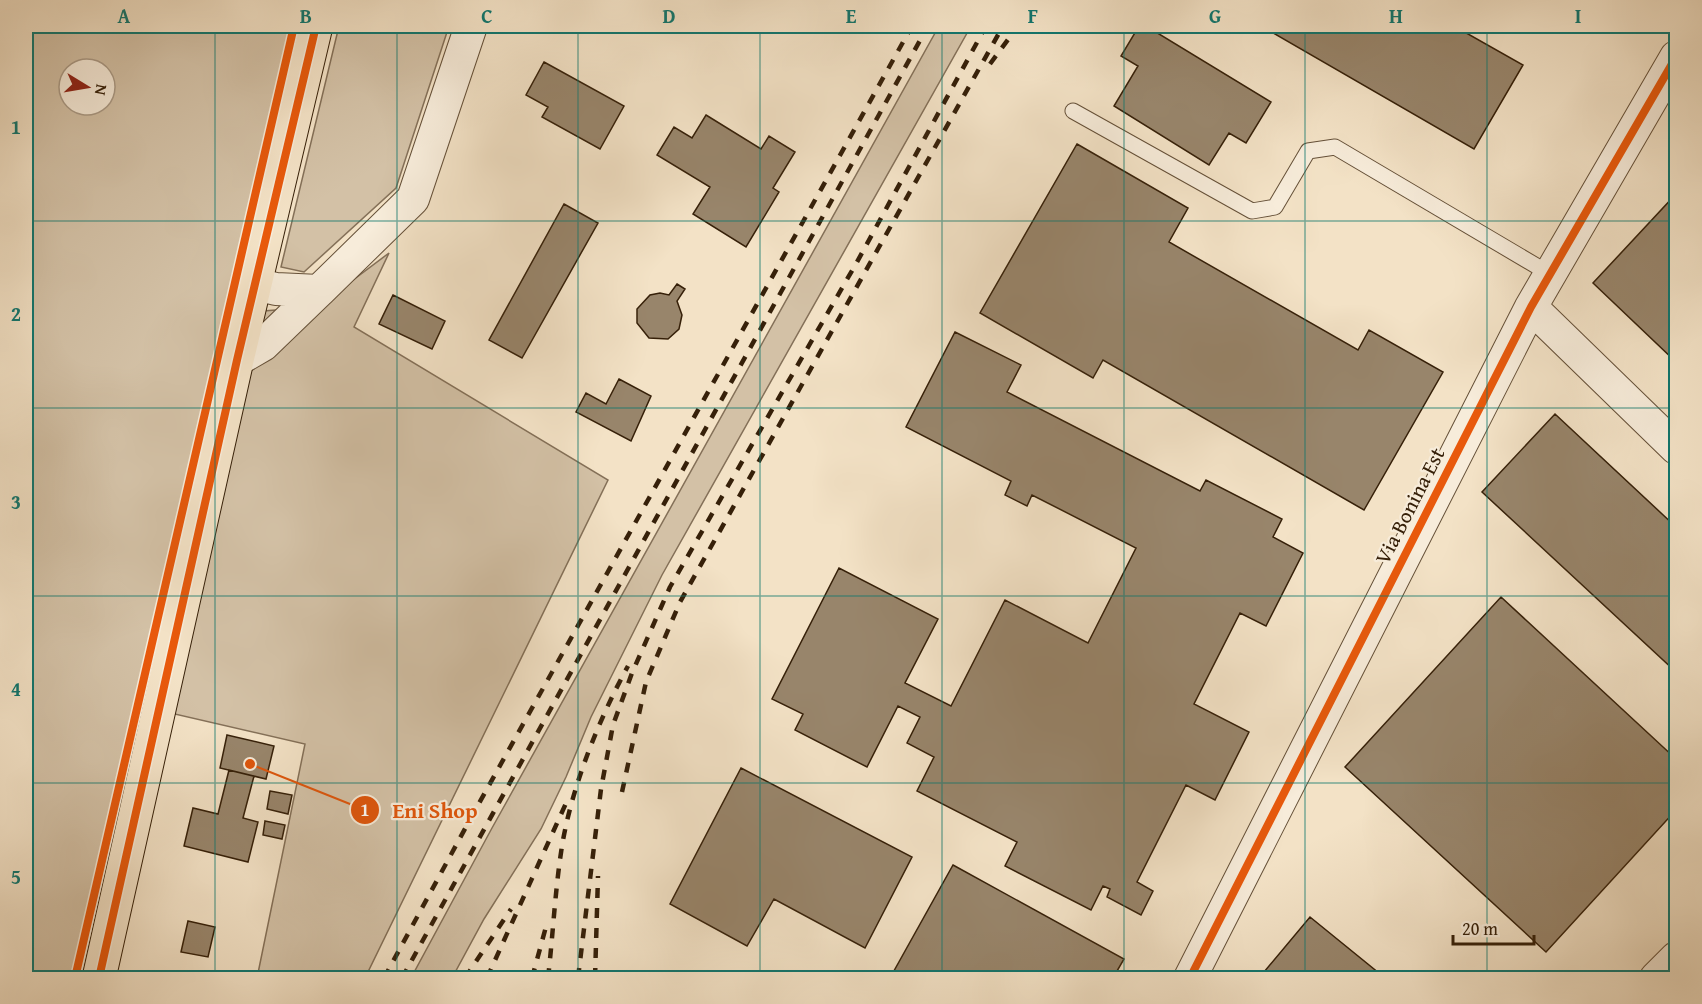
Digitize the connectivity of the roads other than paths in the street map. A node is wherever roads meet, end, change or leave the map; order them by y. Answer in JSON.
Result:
{"nodes":[{"id":1,"x":316,"y":26,"type":"edge"},
{"id":2,"x":471,"y":26,"type":"edge"},
{"id":3,"x":1677,"y":57,"type":"edge"},
{"id":4,"x":1073,"y":111,"type":"dead end"},
{"id":5,"x":1550,"y":274,"type":"junction"},
{"id":6,"x":255,"y":284,"type":"junction"},
{"id":7,"x":319,"y":291,"type":"junction"},
{"id":8,"x":1531,"y":307,"type":"junction"},
{"id":9,"x":237,"y":360,"type":"junction"},
{"id":10,"x":1677,"y":448,"type":"edge"},
{"id":11,"x":1677,"y":958,"type":"edge"},
{"id":12,"x":99,"y":978,"type":"edge"},
{"id":13,"x":1190,"y":978,"type":"edge"},
{"id":14,"x":1656,"y":978,"type":"edge"}],
"edges":[{"from":1,"to":6,"type":"main road"},
{"from":2,"to":7,"type":"street"},
{"from":3,"to":5,"type":"street","name":"Via Bonina Est"},
{"from":4,"to":5,"type":"lane"},
{"from":5,"to":8,"type":"street","name":"Via Bonina Est"},
{"from":6,"to":7,"type":"street"},
{"from":6,"to":9,"type":"main road"},
{"from":7,"to":9,"type":"street"},
{"from":8,"to":10,"type":"street"},
{"from":8,"to":13,"type":"street","name":"Via Bonina Est"},
{"from":9,"to":12,"type":"main road"},
{"from":11,"to":14,"type":"street"}]}
